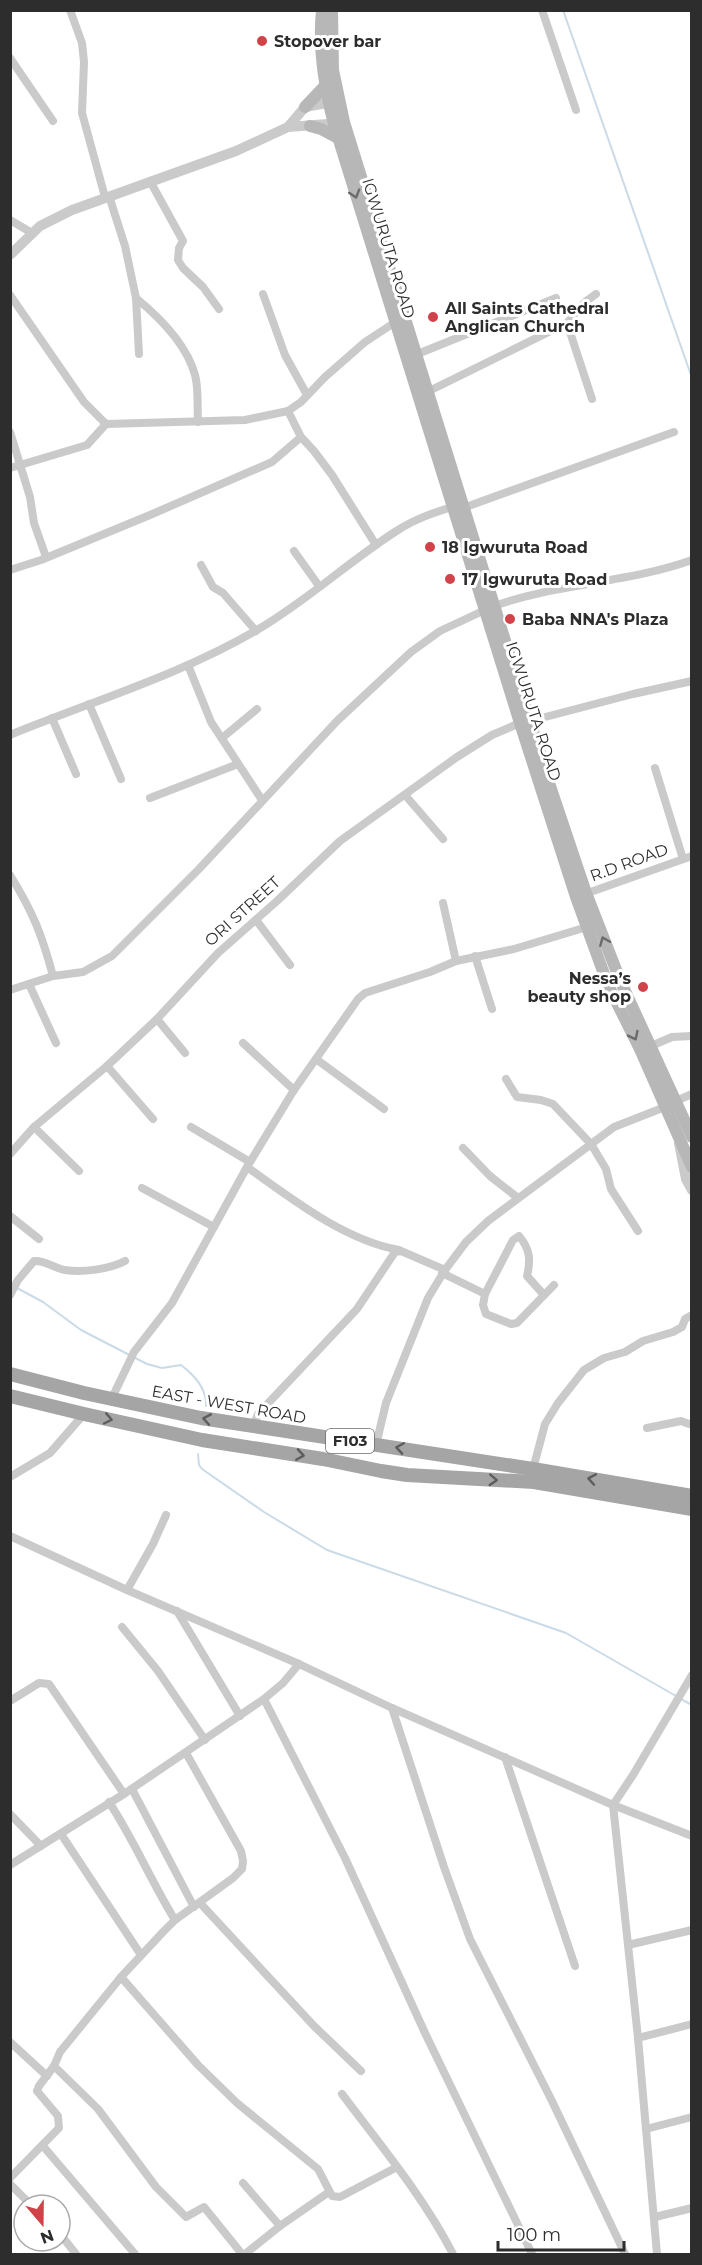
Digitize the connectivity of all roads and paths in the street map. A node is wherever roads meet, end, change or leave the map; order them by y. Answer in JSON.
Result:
{"nodes":[{"id":1,"x":70,"y":10,"type":"edge"},
{"id":2,"x":322,"y":10,"type":"edge"},
{"id":3,"x":332,"y":10,"type":"edge"},
{"id":4,"x":542,"y":10,"type":"edge"},
{"id":5,"x":10,"y":58,"type":"edge"},
{"id":6,"x":325,"y":86,"type":"junction"},
{"id":7,"x":333,"y":101,"type":"junction"},
{"id":8,"x":305,"y":107,"type":"junction"},
{"id":9,"x":576,"y":110,"type":"dead end"},
{"id":10,"x":53,"y":121,"type":"dead end"},
{"id":11,"x":339,"y":123,"type":"junction"},
{"id":12,"x":310,"y":126,"type":"junction"},
{"id":13,"x":288,"y":127,"type":"junction"},
{"id":14,"x":338,"y":138,"type":"junction"},
{"id":15,"x":150,"y":181,"type":"junction"},
{"id":16,"x":107,"y":196,"type":"junction"},
{"id":17,"x":10,"y":220,"type":"edge"},
{"id":18,"x":32,"y":233,"type":"junction"},
{"id":19,"x":10,"y":255,"type":"edge"},
{"id":20,"x":263,"y":294,"type":"dead end"},
{"id":21,"x":596,"y":294,"type":"dead end"},
{"id":22,"x":10,"y":295,"type":"edge"},
{"id":23,"x":136,"y":298,"type":"junction"},
{"id":24,"x":556,"y":298,"type":"dead end"},
{"id":25,"x":219,"y":309,"type":"dead end"},
{"id":26,"x":394,"y":323,"type":"junction"},
{"id":27,"x":567,"y":323,"type":"junction"},
{"id":28,"x":139,"y":354,"type":"dead end"},
{"id":29,"x":415,"y":355,"type":"junction"},
{"id":30,"x":428,"y":392,"type":"junction"},
{"id":31,"x":307,"y":395,"type":"junction"},
{"id":32,"x":592,"y":399,"type":"dead end"},
{"id":33,"x":288,"y":411,"type":"junction"},
{"id":34,"x":198,"y":422,"type":"junction"},
{"id":35,"x":106,"y":424,"type":"junction"},
{"id":36,"x":10,"y":432,"type":"edge"},
{"id":37,"x":674,"y":432,"type":"dead end"},
{"id":38,"x":301,"y":437,"type":"junction"},
{"id":39,"x":21,"y":466,"type":"junction"},
{"id":40,"x":10,"y":468,"type":"edge"},
{"id":41,"x":458,"y":507,"type":"junction"},
{"id":42,"x":376,"y":545,"type":"junction"},
{"id":43,"x":294,"y":551,"type":"dead end"},
{"id":44,"x":46,"y":557,"type":"junction"},
{"id":45,"x":692,"y":560,"type":"edge"},
{"id":46,"x":201,"y":564,"type":"dead end"},
{"id":47,"x":10,"y":570,"type":"edge"},
{"id":48,"x":319,"y":586,"type":"junction"},
{"id":49,"x":489,"y":608,"type":"junction"},
{"id":50,"x":256,"y":631,"type":"junction"},
{"id":51,"x":188,"y":665,"type":"junction"},
{"id":52,"x":692,"y":681,"type":"edge"},
{"id":53,"x":89,"y":704,"type":"junction"},
{"id":54,"x":257,"y":709,"type":"dead end"},
{"id":55,"x":52,"y":718,"type":"junction"},
{"id":56,"x":525,"y":722,"type":"junction"},
{"id":57,"x":10,"y":735,"type":"edge"},
{"id":58,"x":222,"y":738,"type":"junction"},
{"id":59,"x":238,"y":764,"type":"junction"},
{"id":60,"x":656,"y":768,"type":"dead end"},
{"id":61,"x":76,"y":774,"type":"dead end"},
{"id":62,"x":121,"y":779,"type":"dead end"},
{"id":63,"x":405,"y":795,"type":"junction"},
{"id":64,"x":150,"y":798,"type":"dead end"},
{"id":65,"x":262,"y":800,"type":"junction"},
{"id":66,"x":443,"y":839,"type":"dead end"},
{"id":67,"x":687,"y":858,"type":"edge"},
{"id":68,"x":10,"y":875,"type":"edge"},
{"id":69,"x":581,"y":895,"type":"junction"},
{"id":70,"x":443,"y":903,"type":"dead end"},
{"id":71,"x":255,"y":920,"type":"junction"},
{"id":72,"x":587,"y":927,"type":"junction"},
{"id":73,"x":475,"y":956,"type":"junction"},
{"id":74,"x":456,"y":961,"type":"junction"},
{"id":75,"x":290,"y":965,"type":"dead end"},
{"id":76,"x":53,"y":976,"type":"junction"},
{"id":77,"x":29,"y":984,"type":"junction"},
{"id":78,"x":10,"y":990,"type":"edge"},
{"id":79,"x":492,"y":1009,"type":"dead end"},
{"id":80,"x":157,"y":1019,"type":"junction"},
{"id":81,"x":692,"y":1036,"type":"edge"},
{"id":82,"x":56,"y":1043,"type":"dead end"},
{"id":83,"x":243,"y":1043,"type":"dead end"},
{"id":84,"x":651,"y":1046,"type":"junction"},
{"id":85,"x":185,"y":1053,"type":"dead end"},
{"id":86,"x":316,"y":1059,"type":"junction"},
{"id":87,"x":107,"y":1066,"type":"junction"},
{"id":88,"x":506,"y":1079,"type":"dead end"},
{"id":89,"x":294,"y":1090,"type":"junction"},
{"id":90,"x":692,"y":1094,"type":"edge"},
{"id":91,"x":671,"y":1104,"type":"junction"},
{"id":92,"x":384,"y":1109,"type":"dead end"},
{"id":93,"x":153,"y":1119,"type":"dead end"},
{"id":94,"x":191,"y":1127,"type":"dead end"},
{"id":95,"x":34,"y":1128,"type":"junction"},
{"id":96,"x":687,"y":1133,"type":"edge"},
{"id":97,"x":591,"y":1143,"type":"junction"},
{"id":98,"x":463,"y":1148,"type":"dead end"},
{"id":99,"x":10,"y":1154,"type":"edge"},
{"id":100,"x":248,"y":1165,"type":"junction"},
{"id":101,"x":692,"y":1167,"type":"edge"},
{"id":102,"x":79,"y":1171,"type":"dead end"},
{"id":103,"x":142,"y":1188,"type":"dead end"},
{"id":104,"x":692,"y":1191,"type":"edge"},
{"id":105,"x":518,"y":1198,"type":"junction"},
{"id":106,"x":10,"y":1216,"type":"edge"},
{"id":107,"x":214,"y":1227,"type":"junction"},
{"id":108,"x":638,"y":1231,"type":"dead end"},
{"id":109,"x":39,"y":1239,"type":"dead end"},
{"id":110,"x":399,"y":1250,"type":"junction"},
{"id":111,"x":125,"y":1261,"type":"dead end"},
{"id":112,"x":444,"y":1271,"type":"junction"},
{"id":113,"x":554,"y":1285,"type":"dead end"},
{"id":114,"x":485,"y":1294,"type":"junction"},
{"id":115,"x":11,"y":1295,"type":"edge"},
{"id":116,"x":544,"y":1295,"type":"junction"},
{"id":117,"x":692,"y":1315,"type":"edge"},
{"id":118,"x":10,"y":1374,"type":"edge"},
{"id":119,"x":10,"y":1396,"type":"edge"},
{"id":120,"x":112,"y":1398,"type":"junction"},
{"id":121,"x":84,"y":1414,"type":"junction"},
{"id":122,"x":692,"y":1425,"type":"edge"},
{"id":123,"x":253,"y":1427,"type":"junction"},
{"id":124,"x":647,"y":1428,"type":"dead end"},
{"id":125,"x":376,"y":1445,"type":"junction"},
{"id":126,"x":533,"y":1469,"type":"junction"},
{"id":127,"x":10,"y":1478,"type":"edge"},
{"id":128,"x":621,"y":1490,"type":"junction"},
{"id":129,"x":692,"y":1496,"type":"edge"},
{"id":130,"x":692,"y":1509,"type":"edge"},
{"id":131,"x":166,"y":1515,"type":"dead end"},
{"id":132,"x":10,"y":1536,"type":"edge"},
{"id":133,"x":127,"y":1590,"type":"junction"},
{"id":134,"x":177,"y":1611,"type":"junction"},
{"id":135,"x":122,"y":1627,"type":"dead end"},
{"id":136,"x":299,"y":1664,"type":"junction"},
{"id":137,"x":692,"y":1675,"type":"edge"},
{"id":138,"x":264,"y":1699,"type":"junction"},
{"id":139,"x":10,"y":1701,"type":"edge"},
{"id":140,"x":392,"y":1708,"type":"junction"},
{"id":141,"x":240,"y":1716,"type":"junction"},
{"id":142,"x":205,"y":1740,"type":"junction"},
{"id":143,"x":186,"y":1753,"type":"junction"},
{"id":144,"x":505,"y":1757,"type":"junction"},
{"id":145,"x":132,"y":1789,"type":"junction"},
{"id":146,"x":124,"y":1794,"type":"junction"},
{"id":147,"x":109,"y":1802,"type":"junction"},
{"id":148,"x":613,"y":1805,"type":"junction"},
{"id":149,"x":10,"y":1814,"type":"edge"},
{"id":150,"x":61,"y":1834,"type":"junction"},
{"id":151,"x":692,"y":1836,"type":"edge"},
{"id":152,"x":41,"y":1846,"type":"junction"},
{"id":153,"x":10,"y":1865,"type":"edge"},
{"id":154,"x":197,"y":1905,"type":"junction"},
{"id":155,"x":175,"y":1920,"type":"junction"},
{"id":156,"x":692,"y":1930,"type":"edge"},
{"id":157,"x":628,"y":1945,"type":"junction"},
{"id":158,"x":141,"y":1955,"type":"junction"},
{"id":159,"x":575,"y":1966,"type":"dead end"},
{"id":160,"x":121,"y":1977,"type":"junction"},
{"id":161,"x":692,"y":2024,"type":"edge"},
{"id":162,"x":638,"y":2038,"type":"junction"},
{"id":163,"x":10,"y":2042,"type":"edge"},
{"id":164,"x":54,"y":2066,"type":"junction"},
{"id":165,"x":361,"y":2071,"type":"dead end"},
{"id":166,"x":46,"y":2076,"type":"junction"},
{"id":167,"x":342,"y":2094,"type":"dead end"},
{"id":168,"x":692,"y":2117,"type":"edge"},
{"id":169,"x":646,"y":2129,"type":"junction"},
{"id":170,"x":43,"y":2146,"type":"junction"},
{"id":171,"x":397,"y":2167,"type":"junction"},
{"id":172,"x":10,"y":2178,"type":"edge"},
{"id":173,"x":243,"y":2183,"type":"dead end"},
{"id":174,"x":329,"y":2192,"type":"junction"},
{"id":175,"x":692,"y":2208,"type":"edge"},
{"id":176,"x":655,"y":2217,"type":"junction"},
{"id":177,"x":280,"y":2226,"type":"junction"},
{"id":178,"x":135,"y":2254,"type":"edge"},
{"id":179,"x":244,"y":2254,"type":"edge"},
{"id":180,"x":453,"y":2254,"type":"edge"},
{"id":181,"x":532,"y":2254,"type":"edge"},
{"id":182,"x":625,"y":2254,"type":"edge"},
{"id":183,"x":657,"y":2254,"type":"edge"}],
"edges":[{"from":1,"to":16,"type":"street"},
{"from":2,"to":6,"type":"main road","name":"IGWURUTA ROAD"},
{"from":3,"to":7,"type":"main road","name":"IGWURUTA ROAD"},
{"from":4,"to":9,"type":"street"},
{"from":5,"to":10,"type":"street"},
{"from":6,"to":7,"type":"main road","name":"IGWURUTA ROAD"},
{"from":6,"to":8,"type":"main road"},
{"from":7,"to":8,"type":"street"},
{"from":7,"to":11,"type":"main road","name":"IGWURUTA ROAD"},
{"from":8,"to":13,"type":"street"},
{"from":11,"to":12,"type":"street"},
{"from":11,"to":14,"type":"main road","name":"IGWURUTA ROAD"},
{"from":11,"to":29,"type":"main road","name":"IGWURUTA ROAD"},
{"from":12,"to":13,"type":"street"},
{"from":12,"to":14,"type":"main road"},
{"from":13,"to":15,"type":"street"},
{"from":14,"to":26,"type":"main road","name":"IGWURUTA ROAD","one_way":true},
{"from":15,"to":16,"type":"street"},
{"from":15,"to":25,"type":"street"},
{"from":16,"to":18,"type":"street"},
{"from":16,"to":23,"type":"street"},
{"from":17,"to":18,"type":"street"},
{"from":18,"to":19,"type":"street"},
{"from":20,"to":31,"type":"street"},
{"from":21,"to":27,"type":"street"},
{"from":22,"to":35,"type":"street"},
{"from":23,"to":28,"type":"street"},
{"from":23,"to":34,"type":"street"},
{"from":24,"to":29,"type":"street"},
{"from":26,"to":31,"type":"street"},
{"from":26,"to":41,"type":"main road","name":"IGWURUTA ROAD"},
{"from":27,"to":30,"type":"street"},
{"from":27,"to":32,"type":"street"},
{"from":29,"to":30,"type":"main road","name":"IGWURUTA ROAD"},
{"from":30,"to":41,"type":"main road","name":"IGWURUTA ROAD"},
{"from":31,"to":33,"type":"street"},
{"from":33,"to":34,"type":"street"},
{"from":33,"to":38,"type":"street"},
{"from":34,"to":35,"type":"street"},
{"from":35,"to":39,"type":"street"},
{"from":36,"to":39,"type":"street"},
{"from":37,"to":41,"type":"street"},
{"from":38,"to":42,"type":"street"},
{"from":38,"to":44,"type":"street"},
{"from":39,"to":40,"type":"street"},
{"from":39,"to":44,"type":"street"},
{"from":41,"to":42,"type":"street"},
{"from":41,"to":49,"type":"main road","name":"IGWURUTA ROAD"},
{"from":42,"to":48,"type":"street"},
{"from":43,"to":48,"type":"street"},
{"from":44,"to":47,"type":"street"},
{"from":45,"to":49,"type":"street"},
{"from":46,"to":50,"type":"street"},
{"from":48,"to":50,"type":"street"},
{"from":49,"to":56,"type":"main road","name":"IGWURUTA ROAD"},
{"from":49,"to":65,"type":"street"},
{"from":50,"to":51,"type":"street"},
{"from":51,"to":53,"type":"street"},
{"from":51,"to":58,"type":"street"},
{"from":52,"to":56,"type":"street","name":"ORI STREET"},
{"from":53,"to":55,"type":"street"},
{"from":53,"to":62,"type":"street"},
{"from":54,"to":58,"type":"street"},
{"from":55,"to":57,"type":"street"},
{"from":55,"to":61,"type":"street"},
{"from":56,"to":63,"type":"street","name":"ORI STREET"},
{"from":56,"to":69,"type":"main road","name":"IGWURUTA ROAD"},
{"from":58,"to":59,"type":"street"},
{"from":59,"to":64,"type":"street"},
{"from":59,"to":65,"type":"street"},
{"from":60,"to":67,"type":"street"},
{"from":63,"to":66,"type":"street"},
{"from":63,"to":71,"type":"street","name":"ORI STREET"},
{"from":65,"to":76,"type":"street"},
{"from":67,"to":69,"type":"street","name":"R.D ROAD"},
{"from":68,"to":76,"type":"street"},
{"from":69,"to":72,"type":"main road","name":"IGWURUTA ROAD"},
{"from":84,"to":69,"type":"main road","name":"IGWURUTA ROAD","one_way":true},
{"from":70,"to":74,"type":"street"},
{"from":71,"to":75,"type":"street"},
{"from":71,"to":80,"type":"street","name":"ORI STREET"},
{"from":72,"to":73,"type":"street"},
{"from":72,"to":91,"type":"main road","name":"IGWURUTA ROAD","one_way":true},
{"from":73,"to":74,"type":"street"},
{"from":73,"to":79,"type":"street"},
{"from":74,"to":86,"type":"street"},
{"from":76,"to":77,"type":"street"},
{"from":77,"to":78,"type":"street"},
{"from":77,"to":82,"type":"street"},
{"from":80,"to":85,"type":"street"},
{"from":80,"to":87,"type":"street","name":"ORI STREET"},
{"from":81,"to":84,"type":"street"},
{"from":83,"to":89,"type":"street"},
{"from":84,"to":91,"type":"main road","name":"IGWURUTA ROAD"},
{"from":86,"to":89,"type":"street"},
{"from":86,"to":92,"type":"street"},
{"from":87,"to":93,"type":"street"},
{"from":87,"to":95,"type":"street","name":"ORI STREET"},
{"from":88,"to":97,"type":"street"},
{"from":89,"to":100,"type":"street"},
{"from":90,"to":91,"type":"street"},
{"from":91,"to":96,"type":"main road","name":"IGWURUTA ROAD"},
{"from":91,"to":97,"type":"street"},
{"from":94,"to":100,"type":"street"},
{"from":95,"to":99,"type":"street","name":"ORI STREET"},
{"from":95,"to":102,"type":"street"},
{"from":96,"to":101,"type":"main road","name":"IGWURUTA ROAD"},
{"from":96,"to":104,"type":"street"},
{"from":97,"to":105,"type":"street"},
{"from":97,"to":108,"type":"street"},
{"from":98,"to":105,"type":"street"},
{"from":100,"to":107,"type":"street"},
{"from":100,"to":110,"type":"street"},
{"from":103,"to":107,"type":"street"},
{"from":105,"to":112,"type":"street"},
{"from":106,"to":109,"type":"street"},
{"from":107,"to":120,"type":"street"},
{"from":110,"to":112,"type":"street"},
{"from":110,"to":123,"type":"street"},
{"from":111,"to":115,"type":"street"},
{"from":112,"to":114,"type":"street"},
{"from":112,"to":125,"type":"street"},
{"from":113,"to":116,"type":"street"},
{"from":114,"to":116,"type":"street"},
{"from":114,"to":116,"type":"street"},
{"from":117,"to":126,"type":"street"},
{"from":118,"to":120,"type":"main road","name":"EAST - WEST ROAD","number":"F103"},
{"from":119,"to":121,"type":"main road","name":"EAST - WEST ROAD","number":"F103"},
{"from":123,"to":120,"type":"main road","name":"EAST - WEST ROAD","number":"F103","one_way":true},
{"from":121,"to":127,"type":"street"},
{"from":121,"to":128,"type":"main road","name":"EAST - WEST ROAD","number":"F103","one_way":true},
{"from":122,"to":124,"type":"street"},
{"from":123,"to":125,"type":"main road","name":"EAST - WEST ROAD","number":"F103"},
{"from":126,"to":125,"type":"main road","name":"EAST - WEST ROAD","number":"F103","one_way":true},
{"from":128,"to":126,"type":"main road","name":"EAST - WEST ROAD","number":"F103","one_way":true},
{"from":128,"to":129,"type":"main road","name":"EAST - WEST ROAD","number":"F103"},
{"from":128,"to":130,"type":"main road","name":"EAST - WEST ROAD","number":"F103"},
{"from":131,"to":133,"type":"street"},
{"from":132,"to":133,"type":"street"},
{"from":133,"to":134,"type":"street"},
{"from":134,"to":136,"type":"street"},
{"from":134,"to":141,"type":"street"},
{"from":135,"to":142,"type":"street"},
{"from":136,"to":138,"type":"street"},
{"from":136,"to":140,"type":"street"},
{"from":137,"to":148,"type":"street"},
{"from":138,"to":141,"type":"street"},
{"from":138,"to":181,"type":"street"},
{"from":139,"to":146,"type":"street"},
{"from":140,"to":144,"type":"street"},
{"from":140,"to":182,"type":"street"},
{"from":141,"to":142,"type":"street"},
{"from":142,"to":143,"type":"street"},
{"from":143,"to":145,"type":"street"},
{"from":143,"to":154,"type":"street"},
{"from":144,"to":148,"type":"street"},
{"from":144,"to":159,"type":"street"},
{"from":145,"to":146,"type":"street"},
{"from":145,"to":154,"type":"street"},
{"from":146,"to":147,"type":"street"},
{"from":147,"to":150,"type":"street"},
{"from":147,"to":155,"type":"street"},
{"from":148,"to":151,"type":"street"},
{"from":148,"to":157,"type":"street"},
{"from":149,"to":152,"type":"street"},
{"from":150,"to":152,"type":"street"},
{"from":150,"to":158,"type":"street"},
{"from":152,"to":153,"type":"street"},
{"from":154,"to":155,"type":"street"},
{"from":154,"to":165,"type":"street"},
{"from":155,"to":158,"type":"street"},
{"from":156,"to":157,"type":"street"},
{"from":157,"to":162,"type":"street"},
{"from":158,"to":160,"type":"street"},
{"from":160,"to":164,"type":"street"},
{"from":160,"to":174,"type":"street"},
{"from":161,"to":162,"type":"street"},
{"from":162,"to":169,"type":"street"},
{"from":163,"to":166,"type":"street"},
{"from":164,"to":166,"type":"street"},
{"from":164,"to":179,"type":"street"},
{"from":166,"to":170,"type":"street"},
{"from":167,"to":171,"type":"street"},
{"from":168,"to":169,"type":"street"},
{"from":169,"to":176,"type":"street"},
{"from":170,"to":172,"type":"street"},
{"from":170,"to":178,"type":"street"},
{"from":171,"to":174,"type":"street"},
{"from":171,"to":180,"type":"street"},
{"from":173,"to":177,"type":"street"},
{"from":174,"to":177,"type":"street"},
{"from":175,"to":176,"type":"street"},
{"from":176,"to":183,"type":"street"},
{"from":177,"to":179,"type":"street"}]}
